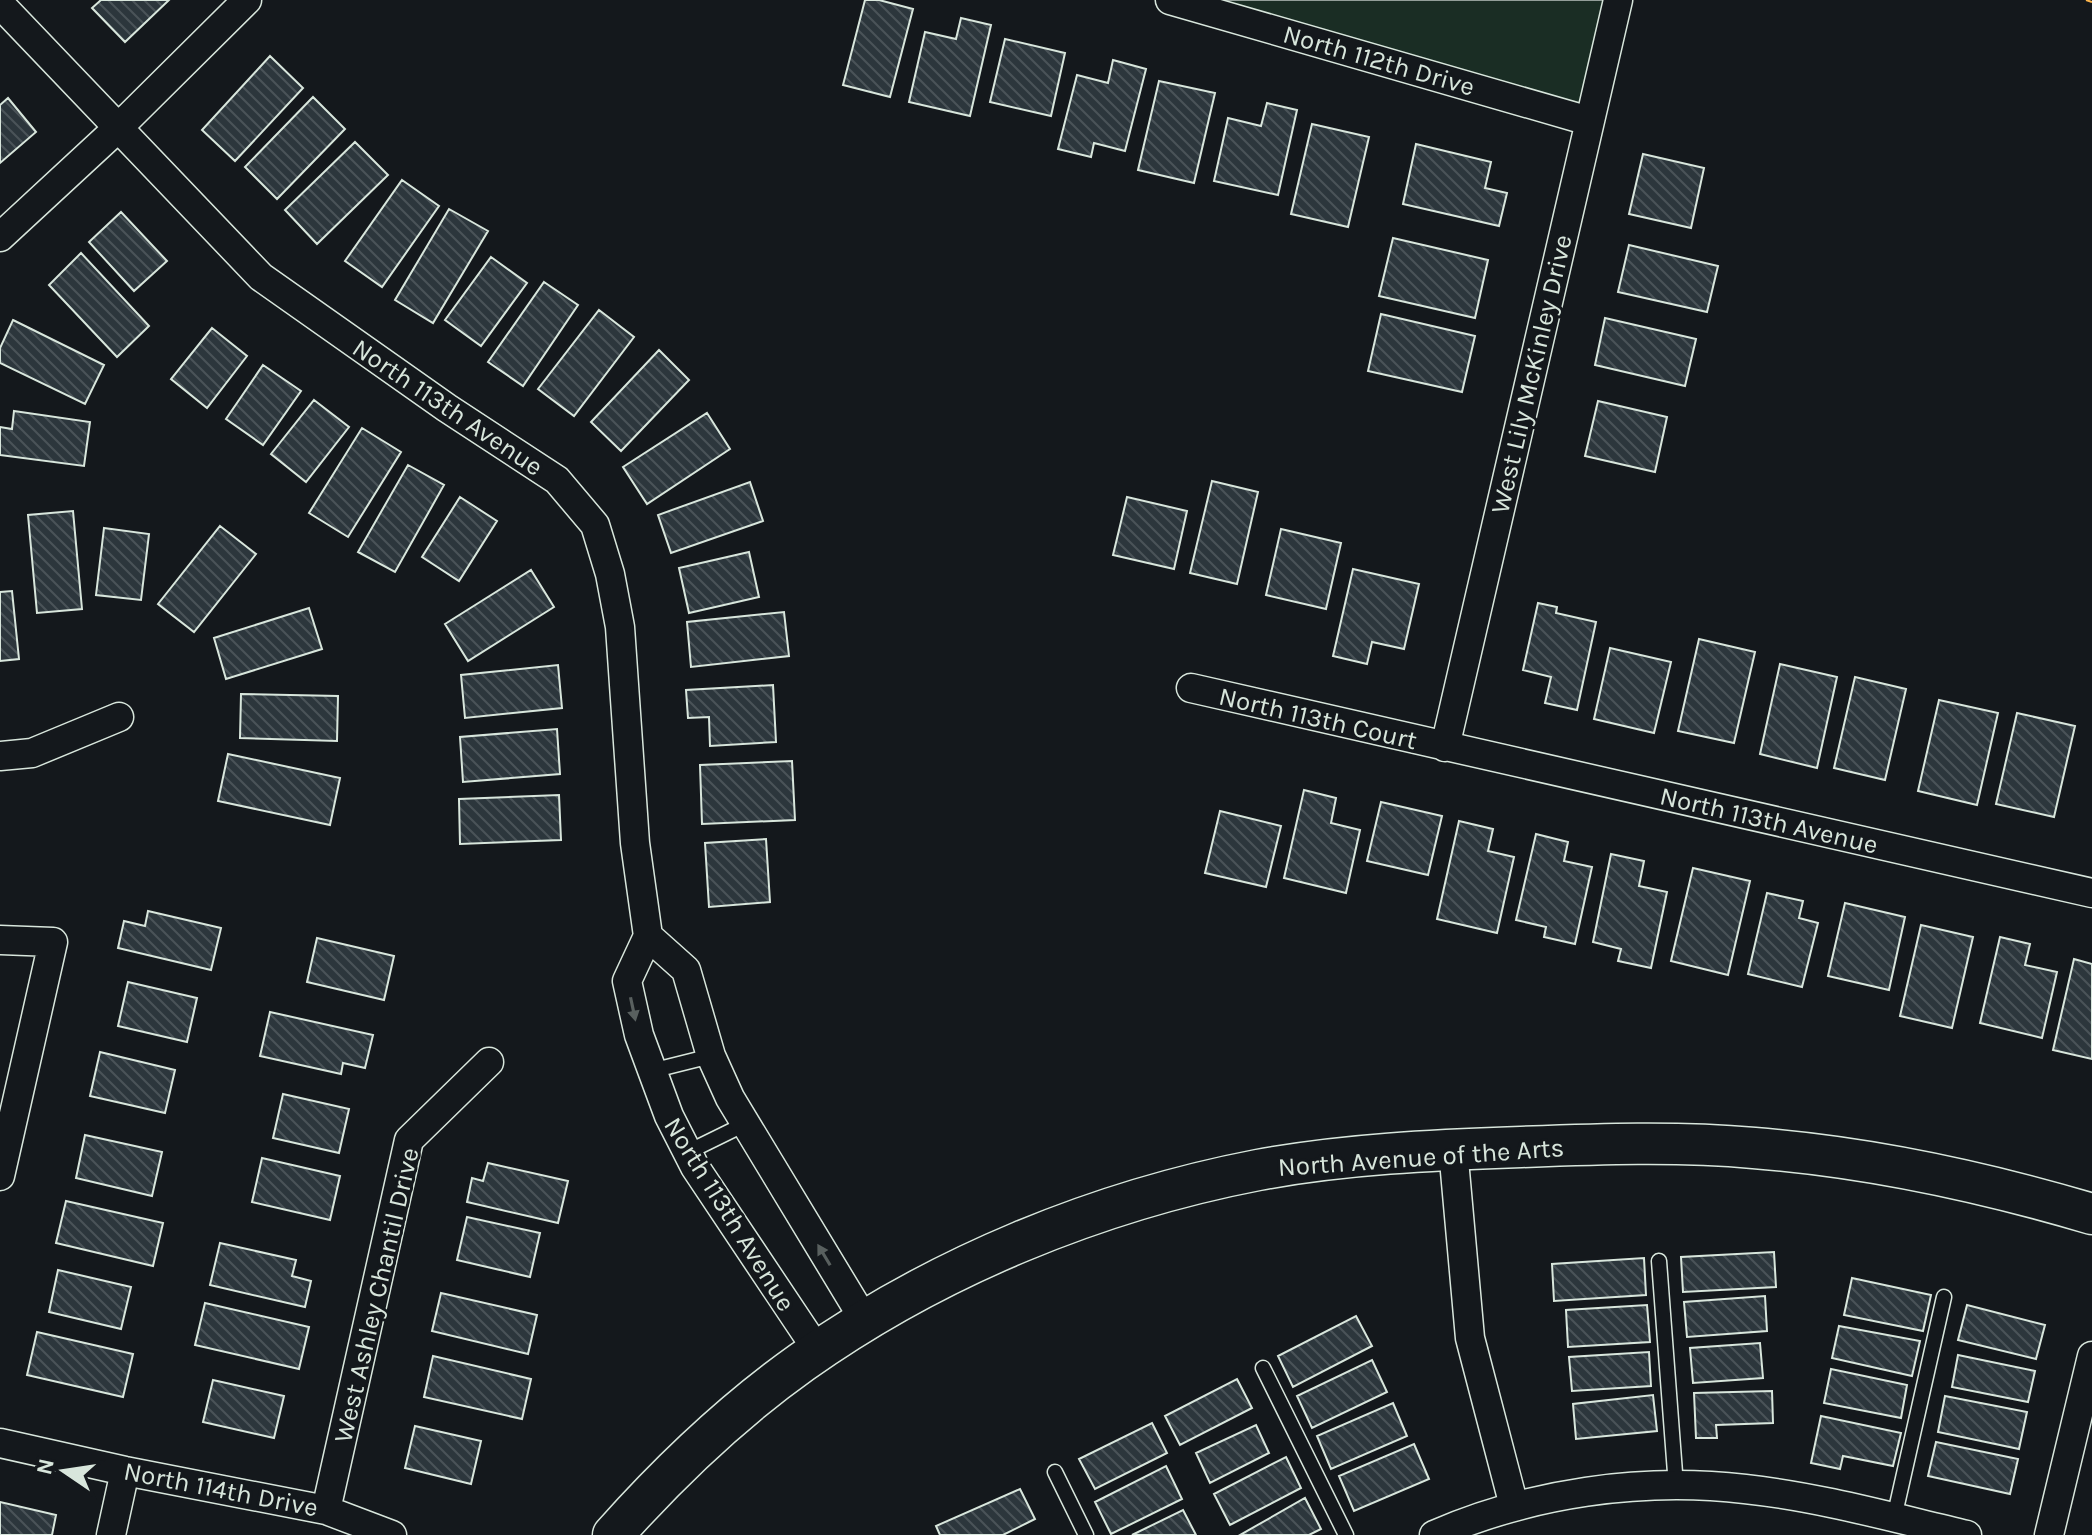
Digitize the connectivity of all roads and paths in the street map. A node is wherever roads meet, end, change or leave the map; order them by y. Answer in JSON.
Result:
{"nodes":[{"id":1,"x":247,"y":0,"type":"edge"},
{"id":2,"x":1170,"y":0,"type":"edge"},
{"id":3,"x":1618,"y":0,"type":"edge"},
{"id":4,"x":0,"y":4,"type":"edge"},
{"id":5,"x":1589,"y":121,"type":"junction"},
{"id":6,"x":119,"y":127,"type":"junction"},
{"id":7,"x":0,"y":237,"type":"edge"},
{"id":8,"x":1191,"y":688,"type":"dead end"},
{"id":9,"x":119,"y":717,"type":"dead end"},
{"id":10,"x":1445,"y":747,"type":"junction"},
{"id":11,"x":0,"y":756,"type":"edge"},
{"id":12,"x":2092,"y":893,"type":"edge"},
{"id":13,"x":648,"y":936,"type":"junction"},
{"id":14,"x":0,"y":940,"type":"edge"},
{"id":15,"x":711,"y":1056,"type":"junction"},
{"id":16,"x":489,"y":1062,"type":"dead end"},
{"id":17,"x":650,"y":1071,"type":"junction"},
{"id":18,"x":745,"y":1124,"type":"junction"},
{"id":19,"x":1453,"y":1149,"type":"junction"},
{"id":20,"x":688,"y":1152,"type":"junction"},
{"id":21,"x":0,"y":1176,"type":"edge"},
{"id":22,"x":2092,"y":1214,"type":"edge"},
{"id":23,"x":1659,"y":1261,"type":"dead end"},
{"id":24,"x":1944,"y":1297,"type":"dead end"},
{"id":25,"x":865,"y":1321,"type":"junction"},
{"id":26,"x":818,"y":1351,"type":"junction"},
{"id":27,"x":2090,"y":1367,"type":"edge"},
{"id":28,"x":1263,"y":1368,"type":"dead end"},
{"id":29,"x":0,"y":1443,"type":"edge"},
{"id":30,"x":125,"y":1471,"type":"junction"},
{"id":31,"x":1055,"y":1472,"type":"dead end"},
{"id":32,"x":1676,"y":1486,"type":"junction"},
{"id":33,"x":1514,"y":1506,"type":"junction"},
{"id":34,"x":326,"y":1510,"type":"junction"},
{"id":35,"x":1881,"y":1522,"type":"edge"},
{"id":36,"x":111,"y":1535,"type":"edge"},
{"id":37,"x":392,"y":1535,"type":"edge"},
{"id":38,"x":613,"y":1535,"type":"edge"},
{"id":39,"x":1086,"y":1535,"type":"edge"},
{"id":40,"x":1346,"y":1535,"type":"edge"},
{"id":41,"x":1434,"y":1535,"type":"edge"},
{"id":42,"x":1967,"y":1535,"type":"edge"},
{"id":43,"x":2049,"y":1535,"type":"edge"}],
"edges":[{"from":1,"to":6,"type":"street"},
{"from":2,"to":5,"type":"street","name":"North 112th Drive"},
{"from":3,"to":5,"type":"street","name":"West Lily McKinley Drive"},
{"from":4,"to":6,"type":"street","name":"North 113th Avenue"},
{"from":5,"to":10,"type":"street","name":"West Lily McKinley Drive"},
{"from":6,"to":7,"type":"street"},
{"from":6,"to":13,"type":"street","name":"North 113th Avenue"},
{"from":8,"to":10,"type":"street","name":"North 113th Court"},
{"from":9,"to":11,"type":"street"},
{"from":10,"to":12,"type":"street","name":"North 113th Avenue"},
{"from":13,"to":15,"type":"street"},
{"from":13,"to":17,"type":"street","name":"North 113th Avenue","one_way":true},
{"from":14,"to":21,"type":"street"},
{"from":15,"to":17,"type":"lane"},
{"from":15,"to":18,"type":"street"},
{"from":16,"to":34,"type":"street","name":"West Ashley Chantil Drive"},
{"from":17,"to":20,"type":"street","name":"North 113th Avenue"},
{"from":18,"to":20,"type":"lane"},
{"from":25,"to":18,"type":"street","one_way":true},
{"from":19,"to":22,"type":"street","name":"North Avenue of the Arts"},
{"from":19,"to":25,"type":"street","name":"North Avenue of the Arts"},
{"from":19,"to":33,"type":"street"},
{"from":20,"to":26,"type":"street","name":"North 113th Avenue"},
{"from":23,"to":32,"type":"lane"},
{"from":24,"to":35,"type":"lane"},
{"from":25,"to":26,"type":"street","name":"North Avenue of the Arts"},
{"from":26,"to":38,"type":"street","name":"North Avenue of the Arts"},
{"from":27,"to":43,"type":"street"},
{"from":28,"to":40,"type":"lane"},
{"from":29,"to":30,"type":"street","name":"North 114th Drive"},
{"from":30,"to":34,"type":"street","name":"North 114th Drive"},
{"from":30,"to":36,"type":"street"},
{"from":31,"to":39,"type":"lane"},
{"from":32,"to":33,"type":"street"},
{"from":32,"to":35,"type":"street"},
{"from":33,"to":41,"type":"street"},
{"from":34,"to":37,"type":"street","name":"North 114th Drive"},
{"from":35,"to":42,"type":"street"}]}
